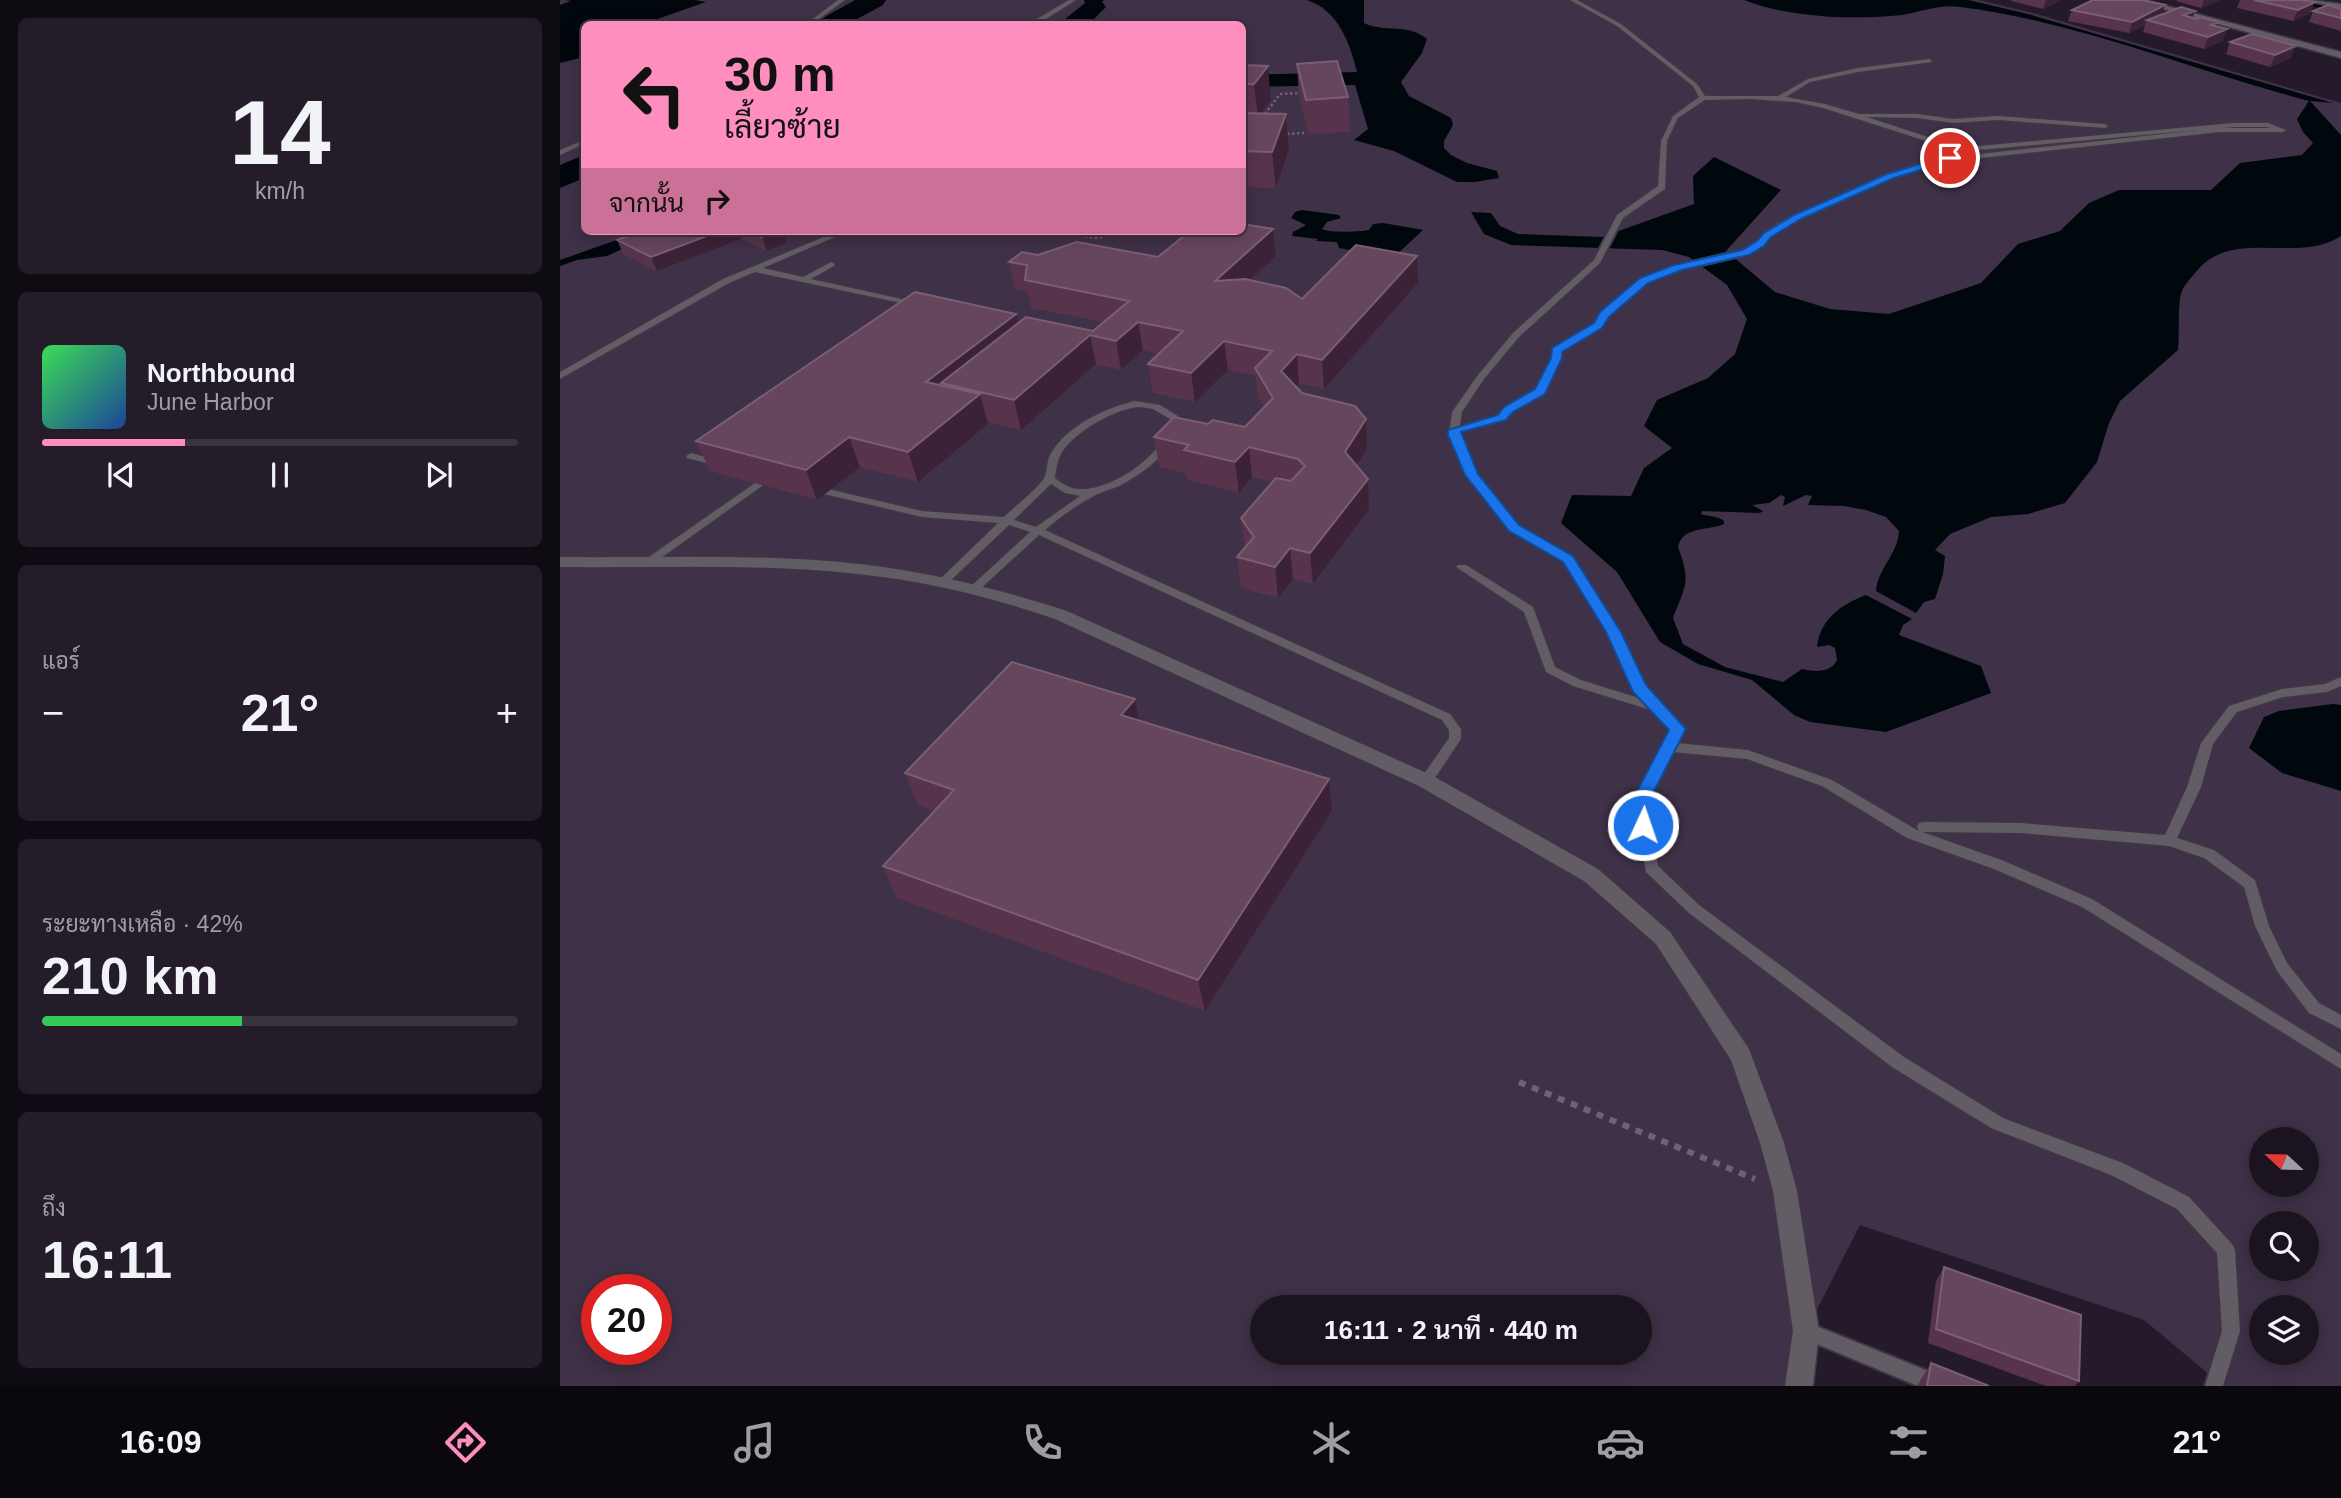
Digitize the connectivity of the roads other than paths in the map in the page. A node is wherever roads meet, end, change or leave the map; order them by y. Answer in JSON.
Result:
{"nodes":[{"id":1,"x":842,"y":0,"type":"edge"},
{"id":2,"x":1073,"y":0,"type":"edge"},
{"id":3,"x":1573,"y":0,"type":"edge"},
{"id":4,"x":2134,"y":0,"type":"edge"},
{"id":5,"x":2315,"y":0,"type":"edge"},
{"id":6,"x":2341,"y":6,"type":"edge"},
{"id":7,"x":813,"y":21,"type":"edge"},
{"id":8,"x":1037,"y":21,"type":"edge"},
{"id":9,"x":2341,"y":55,"type":"edge"},
{"id":10,"x":1930,"y":61,"type":"dead end"},
{"id":11,"x":1703,"y":98,"type":"junction"},
{"id":12,"x":1779,"y":98,"type":"junction"},
{"id":13,"x":1854,"y":116,"type":"junction"},
{"id":14,"x":2105,"y":126,"type":"dead end"},
{"id":15,"x":581,"y":143,"type":"edge"},
{"id":16,"x":560,"y":153,"type":"edge"},
{"id":17,"x":835,"y":235,"type":"edge"},
{"id":18,"x":831,"y":264,"type":"dead end"},
{"id":19,"x":754,"y":269,"type":"junction"},
{"id":20,"x":804,"y":280,"type":"junction"},
{"id":21,"x":926,"y":307,"type":"joint"},
{"id":22,"x":910,"y":313,"type":"edge"},
{"id":23,"x":560,"y":376,"type":"edge"},
{"id":24,"x":1455,"y":430,"type":"junction"},
{"id":25,"x":691,"y":456,"type":"dead end"},
{"id":26,"x":721,"y":464,"type":"edge"},
{"id":27,"x":1050,"y":479,"type":"junction"},
{"id":28,"x":758,"y":484,"type":"edge"},
{"id":29,"x":1096,"y":490,"type":"junction"},
{"id":30,"x":828,"y":492,"type":"dead end"},
{"id":31,"x":1008,"y":521,"type":"junction"},
{"id":32,"x":1038,"y":531,"type":"junction"},
{"id":33,"x":560,"y":562,"type":"edge"},
{"id":34,"x":647,"y":563,"type":"junction"},
{"id":35,"x":1462,"y":567,"type":"dead end"},
{"id":36,"x":942,"y":583,"type":"junction"},
{"id":37,"x":972,"y":590,"type":"junction"},
{"id":38,"x":2341,"y":681,"type":"edge"},
{"id":39,"x":1658,"y":708,"type":"junction"},
{"id":40,"x":1669,"y":747,"type":"junction"},
{"id":41,"x":1426,"y":781,"type":"junction"},
{"id":42,"x":1924,"y":827,"type":"dead end"},
{"id":43,"x":2169,"y":841,"type":"junction"},
{"id":44,"x":2341,"y":1022,"type":"edge"},
{"id":45,"x":2341,"y":1062,"type":"edge"},
{"id":46,"x":1806,"y":1331,"type":"junction"},
{"id":47,"x":1799,"y":1386,"type":"edge"},
{"id":48,"x":1941,"y":1386,"type":"edge"},
{"id":49,"x":2214,"y":1386,"type":"edge"}],
"edges":[{"from":1,"to":7,"type":"lane"},
{"from":2,"to":8,"type":"lane"},
{"from":3,"to":11,"type":"lane"},
{"from":4,"to":9,"type":"street"},
{"from":5,"to":6,"type":"street"},
{"from":10,"to":12,"type":"lane"},
{"from":11,"to":12,"type":"lane"},
{"from":11,"to":24,"type":"lane"},
{"from":12,"to":13,"type":"lane"},
{"from":13,"to":14,"type":"lane"},
{"from":13,"to":24,"type":"lane"},
{"from":15,"to":16,"type":"lane"},
{"from":17,"to":19,"type":"lane"},
{"from":18,"to":20,"type":"lane"},
{"from":19,"to":20,"type":"lane"},
{"from":19,"to":23,"type":"lane"},
{"from":20,"to":21,"type":"lane"},
{"from":21,"to":22,"type":"lane"},
{"from":24,"to":39,"type":"lane"},
{"from":25,"to":26,"type":"lane"},
{"from":27,"to":29,"type":"lane"},
{"from":27,"to":29,"type":"lane"},
{"from":27,"to":31,"type":"lane"},
{"from":28,"to":34,"type":"lane"},
{"from":29,"to":32,"type":"lane"},
{"from":30,"to":31,"type":"lane"},
{"from":31,"to":32,"type":"lane"},
{"from":31,"to":36,"type":"lane"},
{"from":32,"to":37,"type":"lane"},
{"from":32,"to":41,"type":"lane"},
{"from":33,"to":34,"type":"street"},
{"from":34,"to":36,"type":"street"},
{"from":35,"to":39,"type":"lane"},
{"from":36,"to":37,"type":"street"},
{"from":37,"to":41,"type":"street"},
{"from":38,"to":43,"type":"lane"},
{"from":39,"to":40,"type":"lane"},
{"from":40,"to":45,"type":"lane"},
{"from":40,"to":49,"type":"lane"},
{"from":41,"to":46,"type":"street"},
{"from":42,"to":43,"type":"lane"},
{"from":43,"to":44,"type":"lane"},
{"from":46,"to":47,"type":"street"},
{"from":46,"to":48,"type":"lane"}]}
